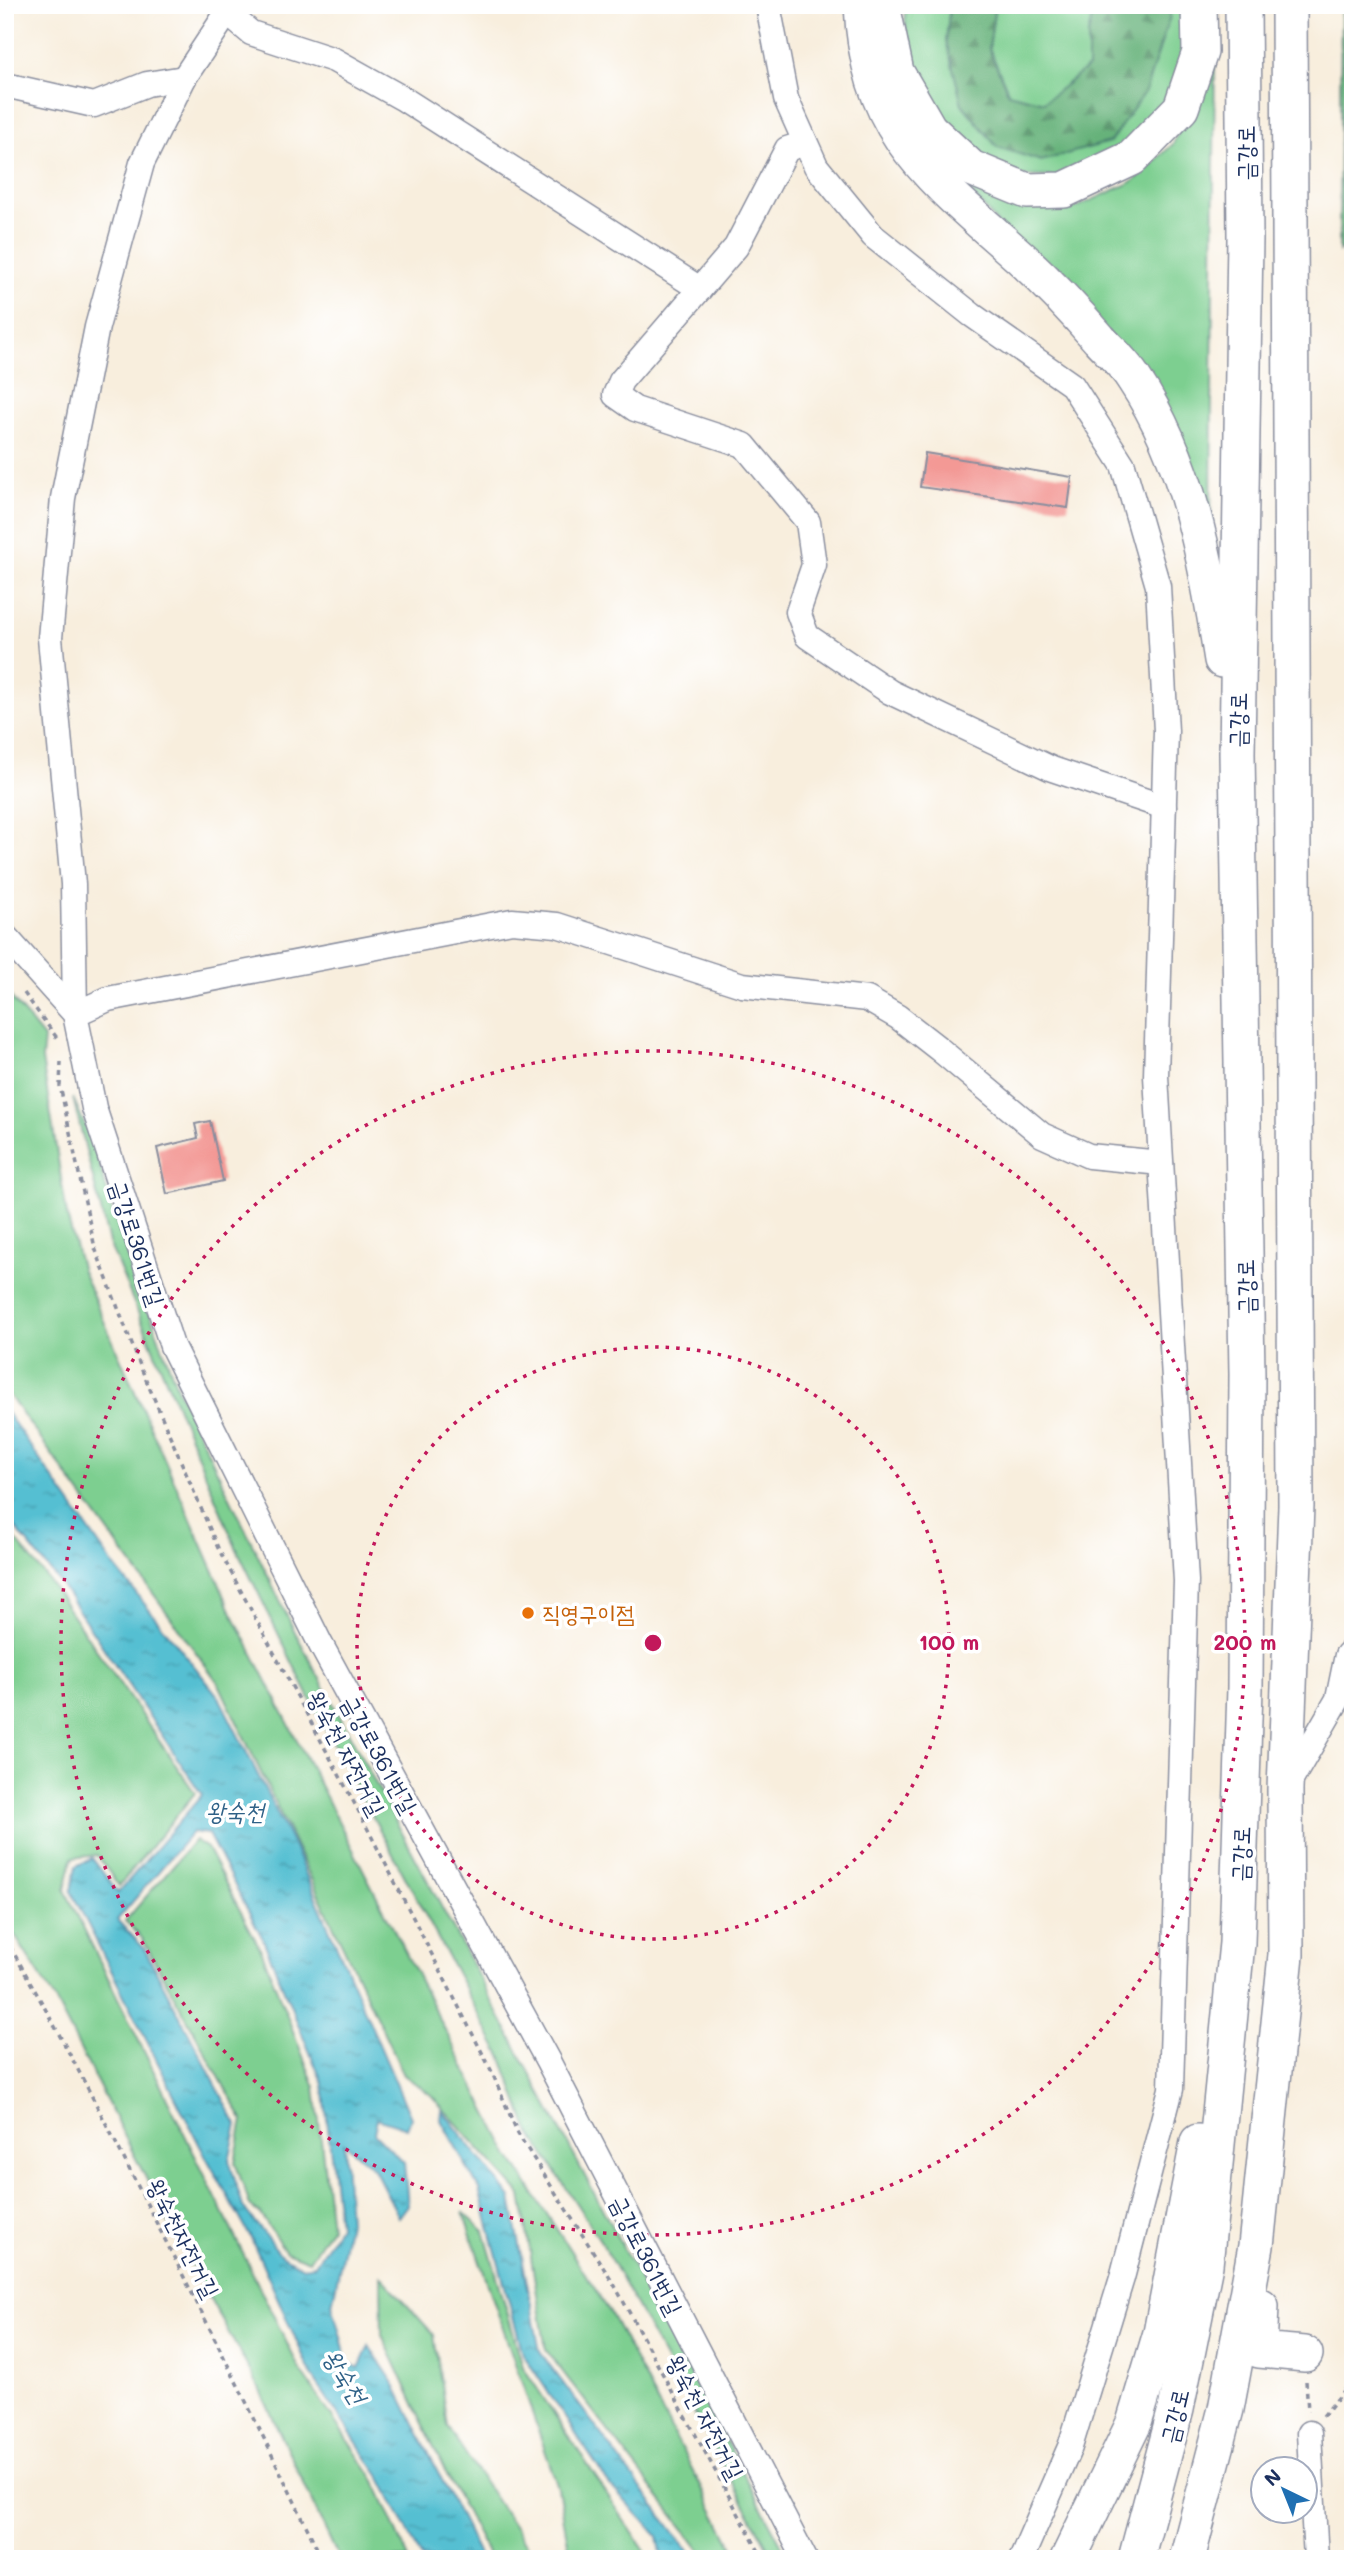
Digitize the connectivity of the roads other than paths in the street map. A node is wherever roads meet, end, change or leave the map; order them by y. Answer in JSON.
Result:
{"nodes":[{"id":1,"x":768,"y":5,"type":"edge"},
{"id":2,"x":862,"y":5,"type":"edge"},
{"id":3,"x":882,"y":5,"type":"edge"},
{"id":4,"x":1199,"y":5,"type":"edge"},
{"id":5,"x":1242,"y":5,"type":"edge"},
{"id":6,"x":1289,"y":5,"type":"edge"},
{"id":7,"x":1310,"y":5,"type":"edge"},
{"id":8,"x":224,"y":9,"type":"edge"},
{"id":9,"x":184,"y":78,"type":"junction"},
{"id":10,"x":5,"y":85,"type":"edge"},
{"id":11,"x":1289,"y":132,"type":"junction"},
{"id":12,"x":805,"y":143,"type":"junction"},
{"id":13,"x":700,"y":289,"type":"junction"},
{"id":14,"x":1237,"y":753,"type":"junction"},
{"id":15,"x":1164,"y":807,"type":"junction"},
{"id":16,"x":5,"y":936,"type":"edge"},
{"id":17,"x":75,"y":1014,"type":"junction"},
{"id":18,"x":1161,"y":1163,"type":"junction"},
{"id":19,"x":1353,"y":1649,"type":"edge"},
{"id":20,"x":1284,"y":1790,"type":"junction"},
{"id":21,"x":1237,"y":1943,"type":"junction"},
{"id":22,"x":1272,"y":2109,"type":"junction"},
{"id":23,"x":1305,"y":2354,"type":"road end"},
{"id":24,"x":1309,"y":2433,"type":"road end"},
{"id":25,"x":805,"y":2559,"type":"edge"},
{"id":26,"x":1021,"y":2559,"type":"edge"},
{"id":27,"x":1068,"y":2559,"type":"edge"},
{"id":28,"x":1136,"y":2559,"type":"edge"},
{"id":29,"x":1186,"y":2559,"type":"edge"},
{"id":30,"x":1316,"y":2559,"type":"edge"}],
"edges":[{"from":1,"to":12,"type":"street"},
{"from":2,"to":14,"type":"highway"},
{"from":3,"to":4,"type":"highway"},
{"from":5,"to":14,"type":"highway","name":"금강로"},
{"from":6,"to":11,"type":"highway","name":"금강로"},
{"from":7,"to":11,"type":"highway"},
{"from":8,"to":9,"type":"street","name":"금강로361번길"},
{"from":8,"to":13,"type":"street"},
{"from":9,"to":10,"type":"street"},
{"from":9,"to":17,"type":"street","name":"금강로361번길"},
{"from":11,"to":20,"type":"highway","name":"금강로"},
{"from":12,"to":13,"type":"street"},
{"from":12,"to":15,"type":"street"},
{"from":13,"to":15,"type":"street"},
{"from":14,"to":21,"type":"highway","name":"금강로"},
{"from":15,"to":18,"type":"street"},
{"from":16,"to":17,"type":"street"},
{"from":17,"to":18,"type":"street"},
{"from":17,"to":25,"type":"street","name":"금강로361번길"},
{"from":18,"to":26,"type":"street"},
{"from":19,"to":20,"type":"street"},
{"from":20,"to":22,"type":"highway","name":"금강로"},
{"from":21,"to":27,"type":"highway"},
{"from":21,"to":28,"type":"highway","name":"금강로"},
{"from":22,"to":23,"type":"highway"},
{"from":22,"to":29,"type":"highway","name":"금강로"},
{"from":24,"to":30,"type":"street"}]}
